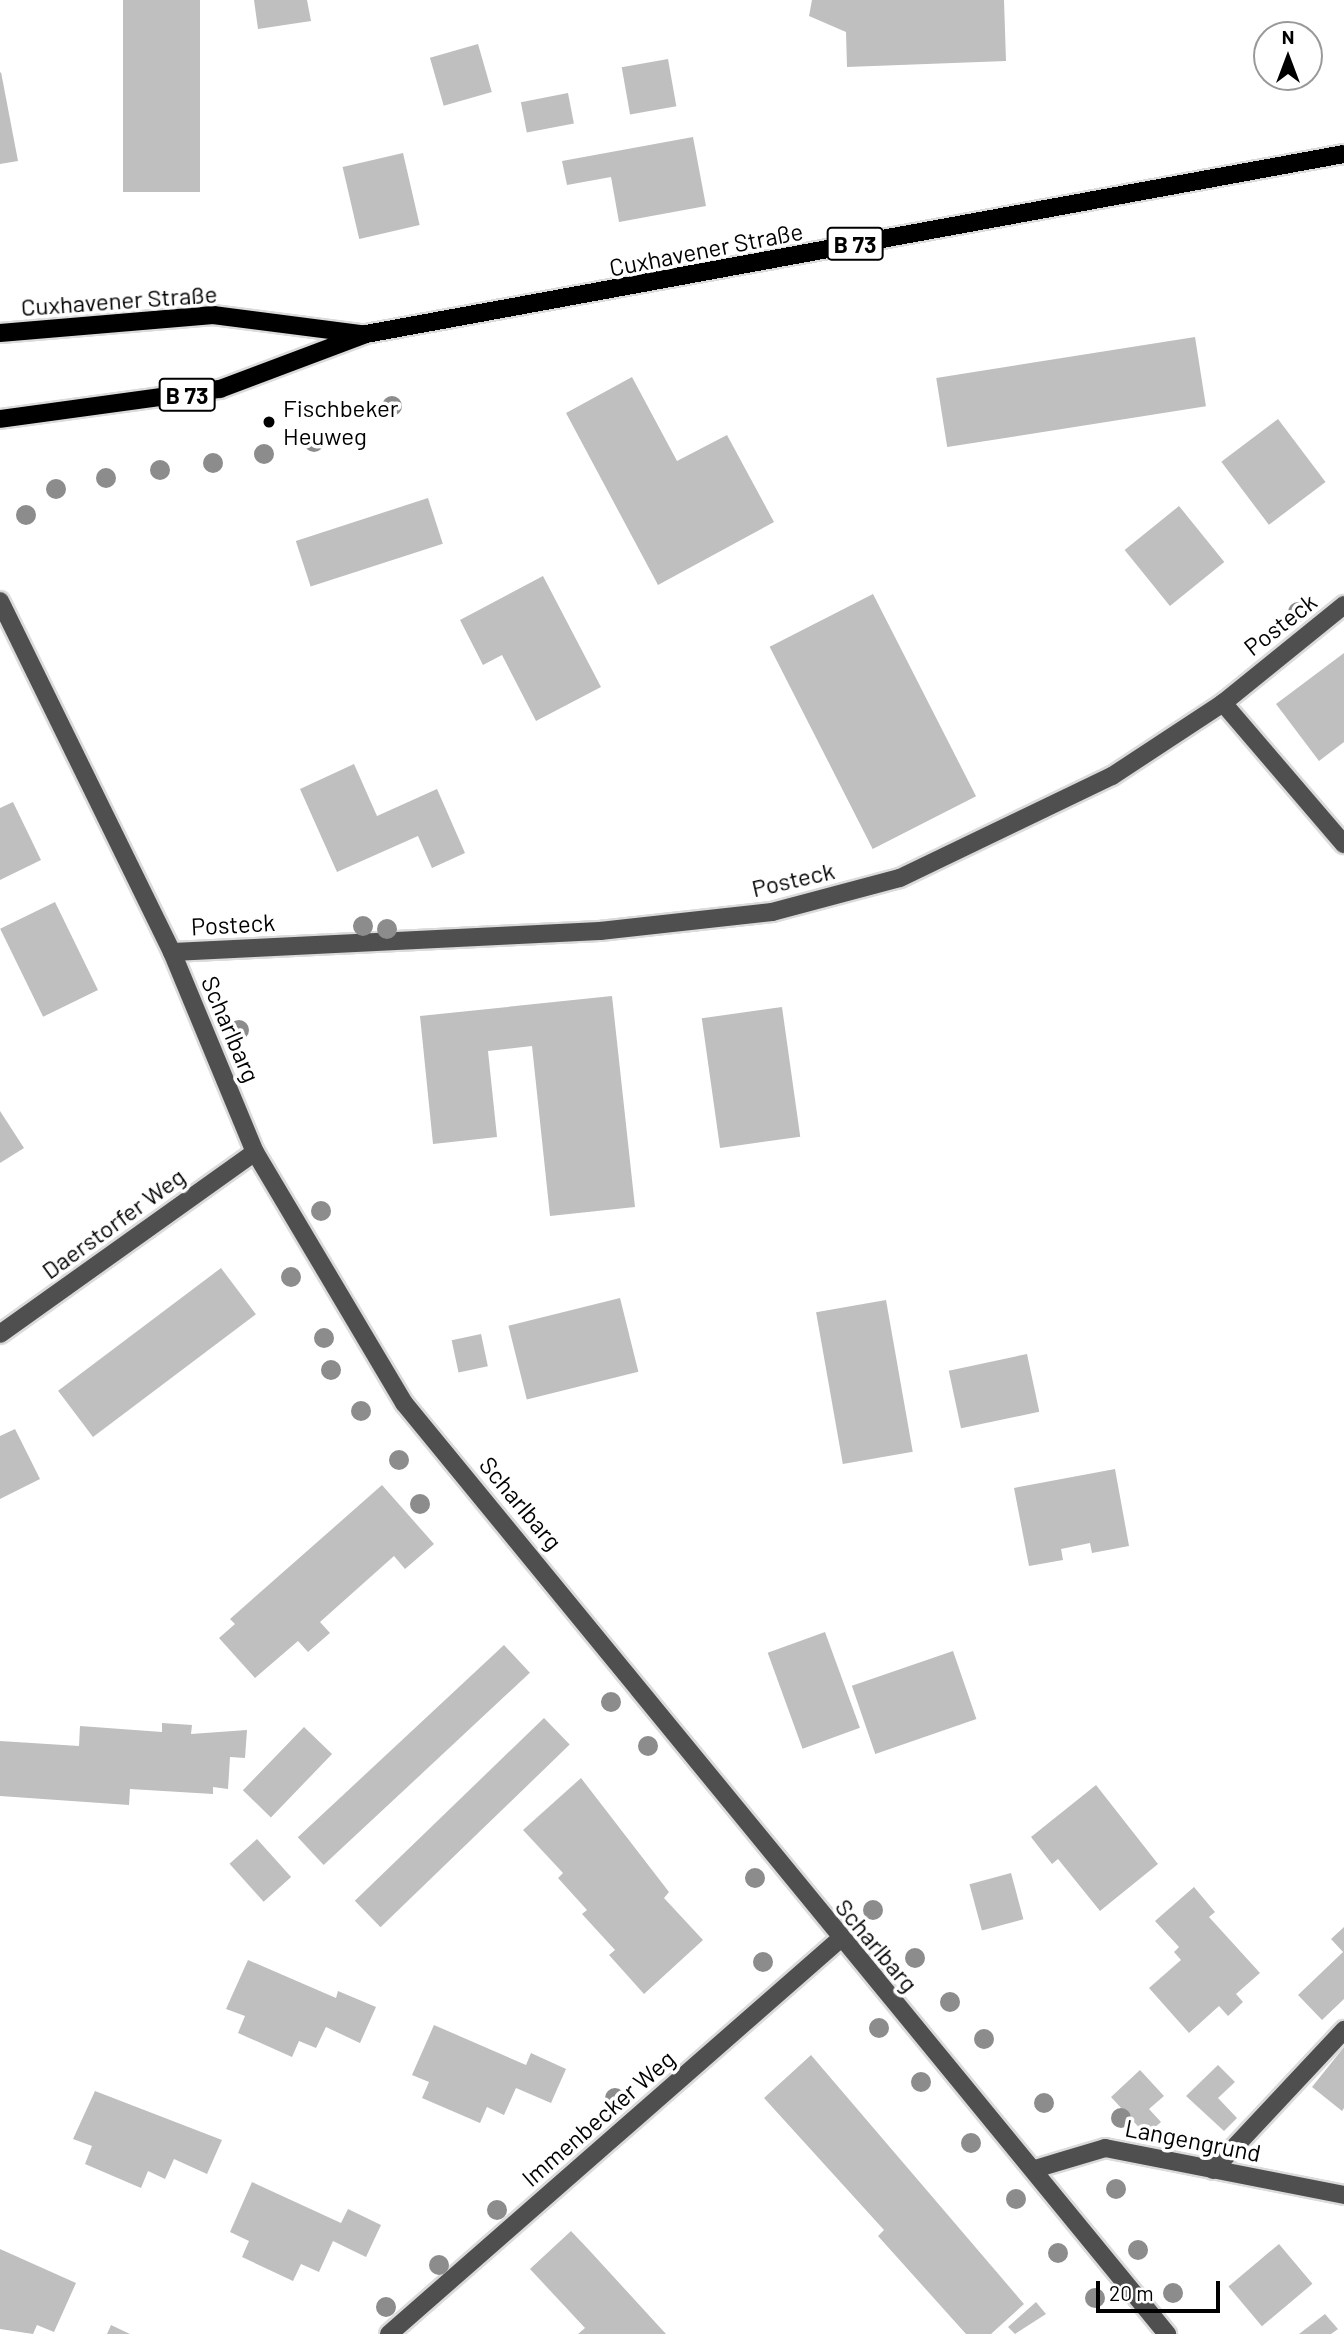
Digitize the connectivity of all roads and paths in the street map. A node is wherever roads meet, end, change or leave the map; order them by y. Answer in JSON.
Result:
{"nodes":[{"id":1,"x":1344,"y":154,"type":"edge"},
{"id":2,"x":0,"y":333,"type":"edge"},
{"id":3,"x":366,"y":334,"type":"junction"},
{"id":4,"x":0,"y":419,"type":"edge"},
{"id":5,"x":0,"y":601,"type":"edge"},
{"id":6,"x":1344,"y":605,"type":"edge"},
{"id":7,"x":1223,"y":703,"type":"junction"},
{"id":8,"x":1344,"y":844,"type":"edge"},
{"id":9,"x":172,"y":952,"type":"junction"},
{"id":10,"x":255,"y":1152,"type":"junction"},
{"id":11,"x":0,"y":1334,"type":"edge"},
{"id":12,"x":840,"y":1939,"type":"junction"},
{"id":13,"x":1344,"y":2029,"type":"edge"},
{"id":14,"x":1035,"y":2169,"type":"junction"},
{"id":15,"x":1213,"y":2170,"type":"junction"},
{"id":16,"x":1344,"y":2195,"type":"edge"},
{"id":17,"x":389,"y":2334,"type":"edge"},
{"id":18,"x":1167,"y":2334,"type":"edge"}],
"edges":[{"from":1,"to":3,"type":"main road","name":"Cuxhavener Straße","number":"B 73"},
{"from":2,"to":3,"type":"main road","name":"Cuxhavener Straße","number":"B 73"},
{"from":3,"to":4,"type":"main road","name":"Cuxhavener Straße","number":"B 73"},
{"from":5,"to":9,"type":"street","name":"Scharlbarg"},
{"from":6,"to":7,"type":"street","name":"Posteck"},
{"from":7,"to":8,"type":"street"},
{"from":7,"to":9,"type":"street","name":"Posteck"},
{"from":9,"to":10,"type":"street","name":"Scharlbarg"},
{"from":10,"to":11,"type":"street","name":"Daerstorfer Weg"},
{"from":10,"to":12,"type":"street","name":"Scharlbarg"},
{"from":12,"to":14,"type":"street","name":"Scharlbarg"},
{"from":12,"to":17,"type":"street","name":"Immenbecker Weg"},
{"from":13,"to":15,"type":"street"},
{"from":14,"to":15,"type":"street","name":"Langengrund"},
{"from":14,"to":18,"type":"street","name":"Scharlbarg"},
{"from":15,"to":16,"type":"street","name":"Langengrund"}]}
